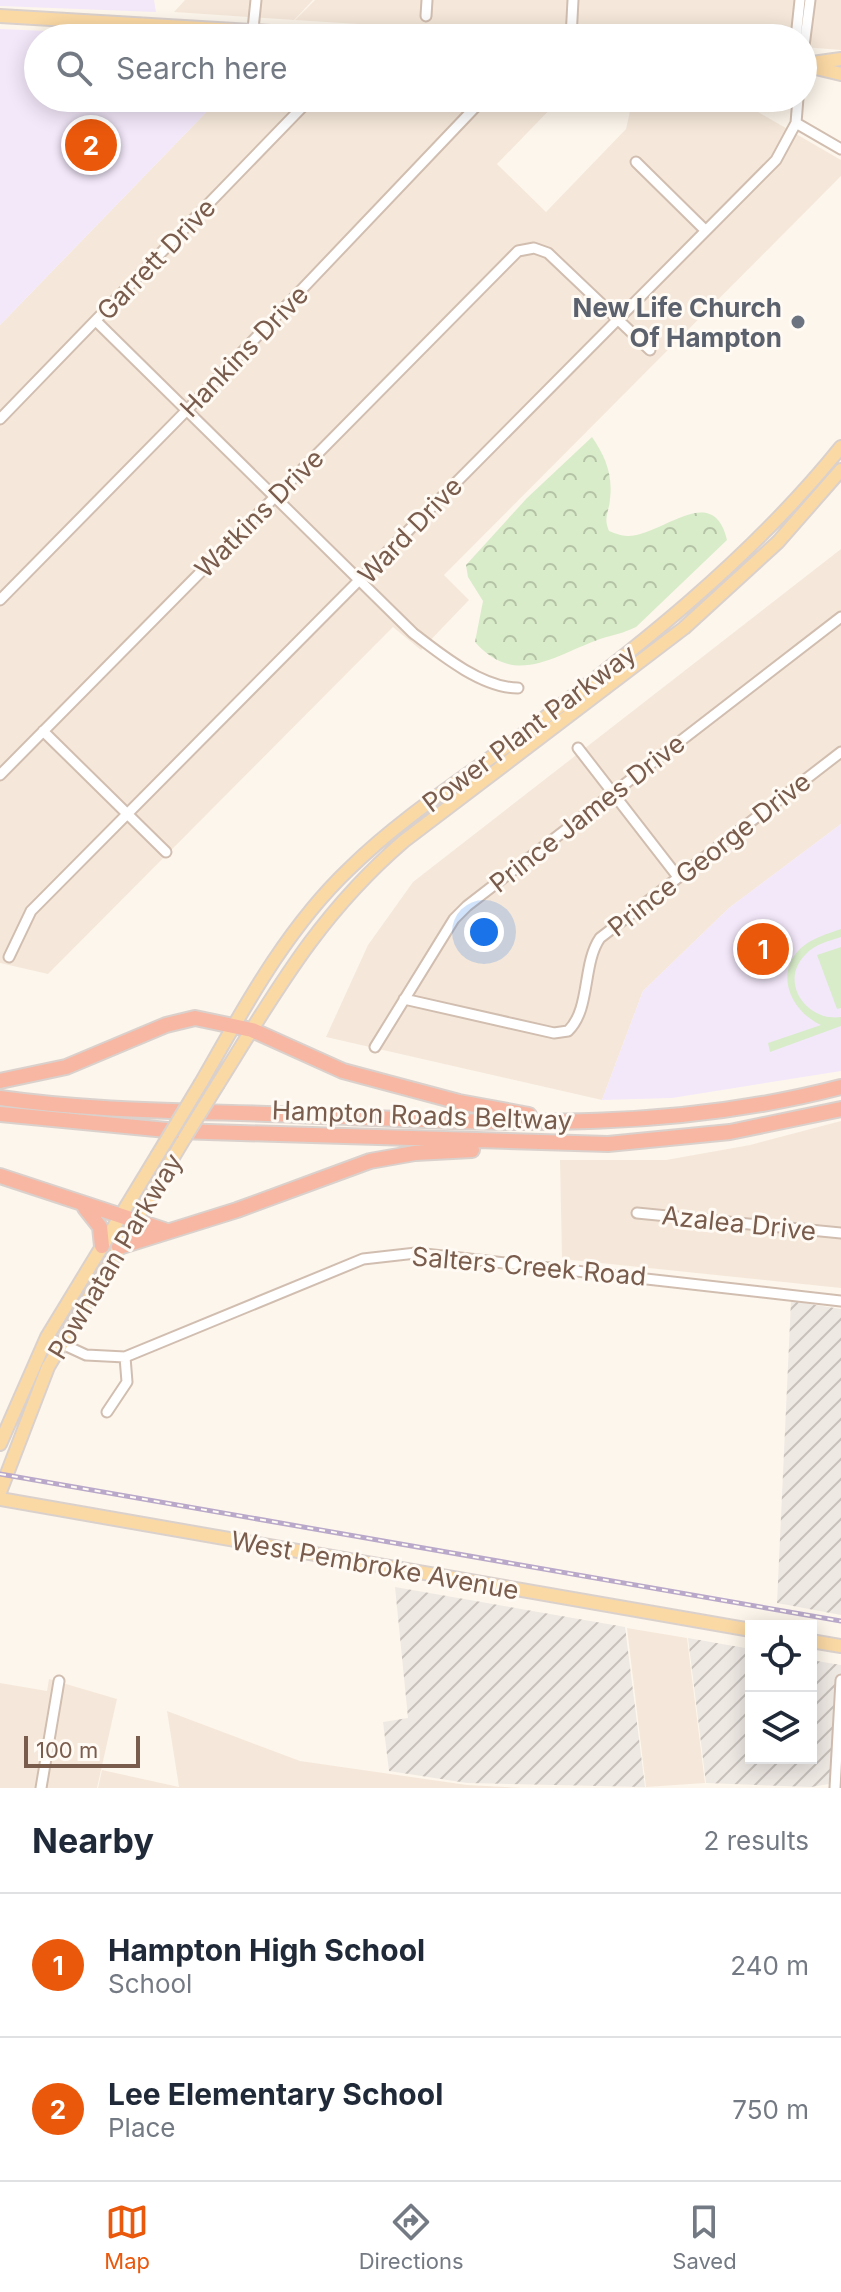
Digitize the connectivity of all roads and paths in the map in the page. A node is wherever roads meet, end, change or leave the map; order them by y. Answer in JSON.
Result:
{"nodes":[{"id":1,"x":256,"y":0,"type":"edge"},
{"id":2,"x":427,"y":0,"type":"edge"},
{"id":3,"x":573,"y":0,"type":"edge"},
{"id":4,"x":800,"y":0,"type":"edge"},
{"id":5,"x":810,"y":0,"type":"edge"},
{"id":6,"x":0,"y":16,"type":"edge"},
{"id":7,"x":426,"y":16,"type":"dead end"},
{"id":8,"x":156,"y":24,"type":"edge"},
{"id":9,"x":254,"y":24,"type":"edge"},
{"id":10,"x":572,"y":24,"type":"edge"},
{"id":11,"x":797,"y":24,"type":"edge"},
{"id":12,"x":807,"y":24,"type":"edge"},
{"id":13,"x":841,"y":59,"type":"edge"},
{"id":14,"x":817,"y":63,"type":"edge"},
{"id":15,"x":817,"y":68,"type":"edge"},
{"id":16,"x":841,"y":74,"type":"edge"},
{"id":17,"x":298,"y":112,"type":"edge"},
{"id":18,"x":471,"y":112,"type":"edge"},
{"id":19,"x":797,"y":112,"type":"edge"},
{"id":20,"x":796,"y":123,"type":"junction"},
{"id":21,"x":841,"y":149,"type":"edge"},
{"id":22,"x":636,"y":162,"type":"dead end"},
{"id":23,"x":705,"y":230,"type":"junction"},
{"id":24,"x":616,"y":319,"type":"junction"},
{"id":25,"x":96,"y":321,"type":"junction"},
{"id":26,"x":650,"y":350,"type":"dead end"},
{"id":27,"x":187,"y":410,"type":"junction"},
{"id":28,"x":0,"y":419,"type":"edge"},
{"id":29,"x":841,"y":447,"type":"edge"},
{"id":30,"x":841,"y":470,"type":"edge"},
{"id":31,"x":274,"y":498,"type":"junction"},
{"id":32,"x":360,"y":581,"type":"junction"},
{"id":33,"x":0,"y":600,"type":"edge"},
{"id":34,"x":841,"y":617,"type":"edge"},
{"id":35,"x":518,"y":688,"type":"dead end"},
{"id":36,"x":43,"y":731,"type":"junction"},
{"id":37,"x":578,"y":748,"type":"dead end"},
{"id":38,"x":841,"y":752,"type":"edge"},
{"id":39,"x":0,"y":775,"type":"edge"},
{"id":40,"x":613,"y":793,"type":"junction"},
{"id":41,"x":128,"y":816,"type":"junction"},
{"id":42,"x":166,"y":852,"type":"dead end"},
{"id":43,"x":678,"y":877,"type":"junction"},
{"id":44,"x":9,"y":957,"type":"dead end"},
{"id":45,"x":404,"y":999,"type":"junction"},
{"id":46,"x":235,"y":1024,"type":"junction"},
{"id":47,"x":252,"y":1030,"type":"junction"},
{"id":48,"x":375,"y":1047,"type":"dead end"},
{"id":49,"x":0,"y":1081,"type":"edge"},
{"id":50,"x":841,"y":1087,"type":"edge"},
{"id":51,"x":0,"y":1098,"type":"edge"},
{"id":52,"x":841,"y":1109,"type":"edge"},
{"id":53,"x":0,"y":1114,"type":"edge"},
{"id":54,"x":568,"y":1124,"type":"junction"},
{"id":55,"x":524,"y":1144,"type":"junction"},
{"id":56,"x":0,"y":1176,"type":"edge"},
{"id":57,"x":82,"y":1205,"type":"junction"},
{"id":58,"x":637,"y":1213,"type":"dead end"},
{"id":59,"x":127,"y":1219,"type":"junction"},
{"id":60,"x":169,"y":1229,"type":"junction"},
{"id":61,"x":841,"y":1233,"type":"edge"},
{"id":62,"x":102,"y":1246,"type":"junction"},
{"id":63,"x":119,"y":1247,"type":"junction"},
{"id":64,"x":841,"y":1301,"type":"edge"},
{"id":65,"x":47,"y":1337,"type":"junction"},
{"id":66,"x":60,"y":1344,"type":"junction"},
{"id":67,"x":125,"y":1357,"type":"junction"},
{"id":68,"x":107,"y":1412,"type":"dead end"},
{"id":69,"x":0,"y":1444,"type":"edge"},
{"id":70,"x":0,"y":1492,"type":"edge"},
{"id":71,"x":0,"y":1499,"type":"edge"},
{"id":72,"x":745,"y":1629,"type":"edge"},
{"id":73,"x":817,"y":1642,"type":"edge"},
{"id":74,"x":841,"y":1646,"type":"edge"},
{"id":75,"x":841,"y":1680,"type":"edge"},
{"id":76,"x":59,"y":1681,"type":"dead end"},
{"id":77,"x":41,"y":1788,"type":"edge"},
{"id":78,"x":835,"y":1788,"type":"edge"}],
"edges":[{"from":1,"to":9,"type":"street"},
{"from":2,"to":7,"type":"street"},
{"from":3,"to":10,"type":"street"},
{"from":4,"to":11,"type":"street"},
{"from":5,"to":12,"type":"street"},
{"from":6,"to":8,"type":"main road"},
{"from":13,"to":14,"type":"main road"},
{"from":15,"to":16,"type":"main road"},
{"from":17,"to":25,"type":"street","name":"Garrett Drive"},
{"from":18,"to":27,"type":"street","name":"Hankins Drive"},
{"from":19,"to":20,"type":"street","name":"Ward Drive"},
{"from":20,"to":21,"type":"street"},
{"from":20,"to":23,"type":"street","name":"Ward Drive"},
{"from":22,"to":23,"type":"street"},
{"from":23,"to":24,"type":"street","name":"Ward Drive"},
{"from":24,"to":26,"type":"street"},
{"from":24,"to":31,"type":"street","name":"Watkins Drive"},
{"from":24,"to":32,"type":"street","name":"Ward Drive"},
{"from":25,"to":27,"type":"street"},
{"from":25,"to":28,"type":"street","name":"Garrett Drive"},
{"from":27,"to":31,"type":"street"},
{"from":27,"to":33,"type":"street","name":"Hankins Drive"},
{"from":29,"to":46,"type":"main road","name":"Power Plant Parkway"},
{"from":30,"to":47,"type":"main road","name":"Power Plant Parkway"},
{"from":31,"to":32,"type":"street"},
{"from":31,"to":36,"type":"street","name":"Watkins Drive"},
{"from":32,"to":35,"type":"street"},
{"from":32,"to":41,"type":"street","name":"Ward Drive"},
{"from":34,"to":40,"type":"street","name":"Prince James Drive"},
{"from":36,"to":39,"type":"street","name":"Watkins Drive"},
{"from":36,"to":41,"type":"street"},
{"from":37,"to":40,"type":"street"},
{"from":38,"to":43,"type":"street","name":"Prince George Drive"},
{"from":40,"to":43,"type":"street"},
{"from":40,"to":45,"type":"street","name":"Prince James Drive"},
{"from":41,"to":42,"type":"street"},
{"from":41,"to":44,"type":"street","name":"Ward Drive"},
{"from":43,"to":45,"type":"street","name":"Prince George Drive"},
{"from":45,"to":48,"type":"street","name":"Prince James Drive"},
{"from":46,"to":47,"type":"highway"},
{"from":46,"to":49,"type":"highway"},
{"from":46,"to":59,"type":"main road","name":"Powhatan Parkway","bridge":true},
{"from":47,"to":54,"type":"highway"},
{"from":47,"to":59,"type":"main road","name":"Powhatan Parkway","bridge":true},
{"from":50,"to":54,"type":"highway","name":"Hampton Roads Beltway"},
{"from":51,"to":54,"type":"highway","name":"Hampton Roads Beltway"},
{"from":52,"to":55,"type":"highway","name":"Hampton Roads Beltway"},
{"from":53,"to":55,"type":"highway","name":"Hampton Roads Beltway"},
{"from":55,"to":60,"type":"highway"},
{"from":56,"to":57,"type":"highway"},
{"from":57,"to":59,"type":"highway"},
{"from":57,"to":62,"type":"highway"},
{"from":58,"to":61,"type":"street","name":"Azalea Drive"},
{"from":59,"to":60,"type":"highway"},
{"from":59,"to":62,"type":"main road","name":"Powhatan Parkway"},
{"from":59,"to":63,"type":"main road","name":"Powhatan Parkway"},
{"from":60,"to":63,"type":"highway"},
{"from":62,"to":65,"type":"main road","name":"Powhatan Parkway"},
{"from":63,"to":66,"type":"main road","name":"Powhatan Parkway"},
{"from":64,"to":67,"type":"street","name":"Salters Creek Road"},
{"from":65,"to":66,"type":"street","name":"Salters Creek Road"},
{"from":65,"to":69,"type":"main road","name":"Powhatan Parkway"},
{"from":66,"to":67,"type":"street","name":"Salters Creek Road"},
{"from":66,"to":70,"type":"main road","name":"Powhatan Parkway"},
{"from":67,"to":68,"type":"street"},
{"from":71,"to":72,"type":"main road","name":"West Pembroke Avenue"},
{"from":73,"to":74,"type":"main road"},
{"from":75,"to":78,"type":"street"},
{"from":76,"to":77,"type":"street"}]}
